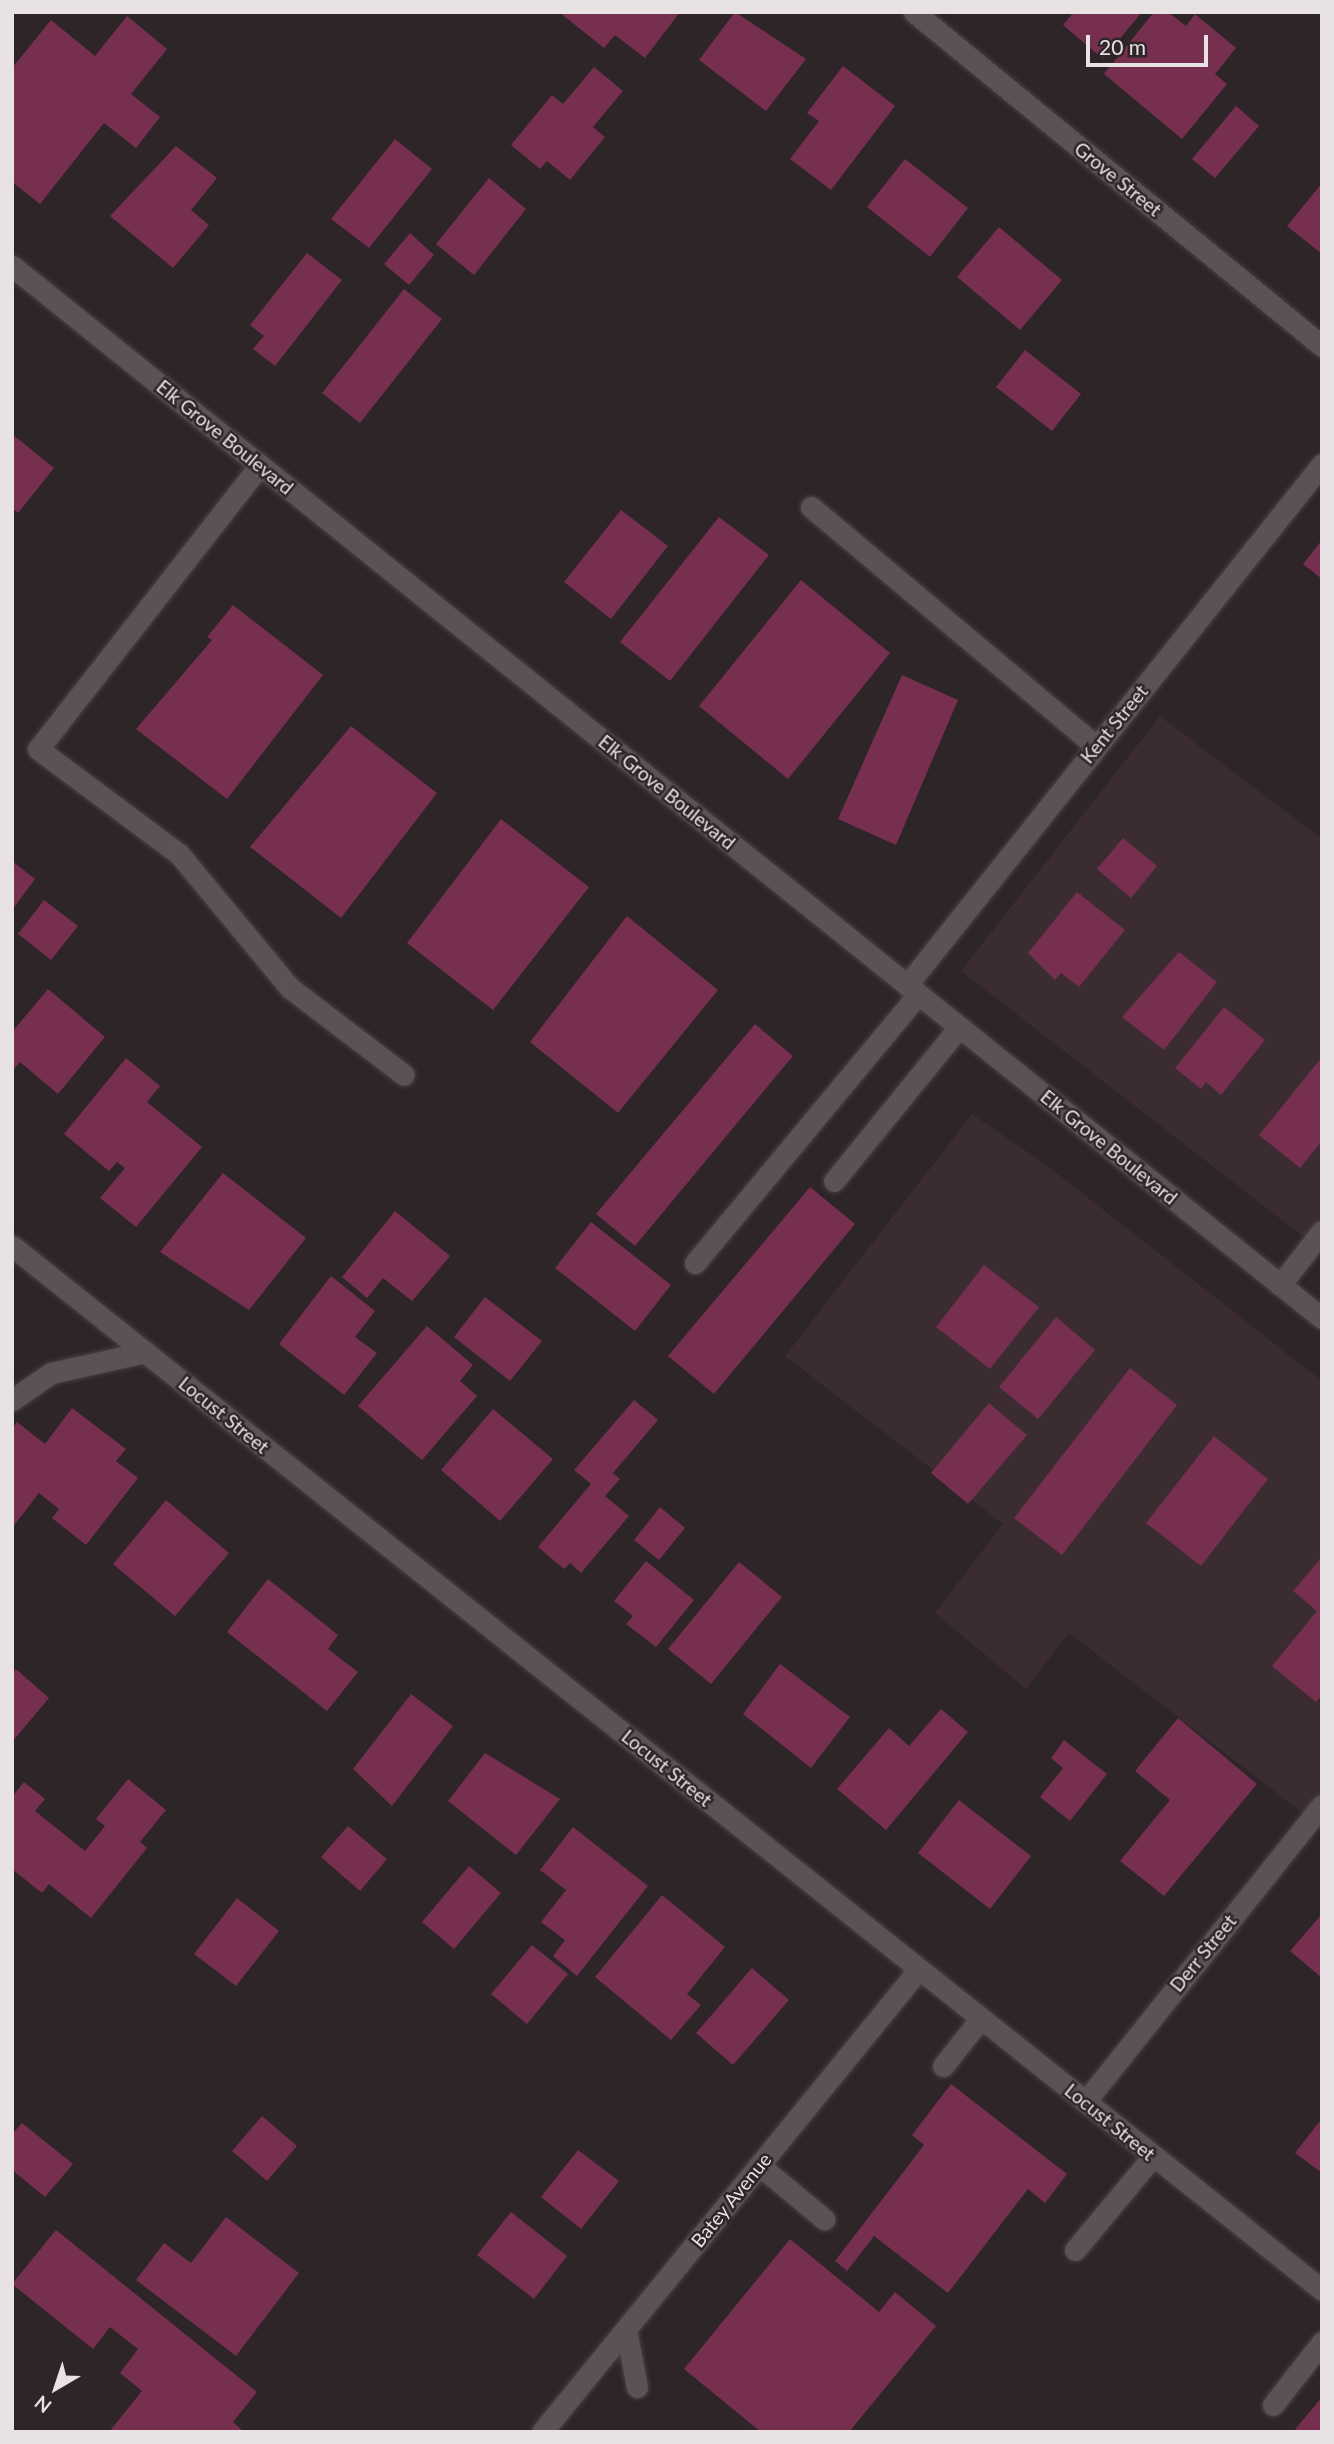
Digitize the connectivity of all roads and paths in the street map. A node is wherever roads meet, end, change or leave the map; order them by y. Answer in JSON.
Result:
{"nodes":[{"id":1,"x":915,"y":12,"type":"edge"},
{"id":2,"x":12,"y":266,"type":"edge"},
{"id":3,"x":1322,"y":346,"type":"edge"},
{"id":4,"x":1322,"y":464,"type":"edge"},
{"id":5,"x":260,"y":465,"type":"junction"},
{"id":6,"x":811,"y":507,"type":"dead end"},
{"id":7,"x":1096,"y":746,"type":"junction"},
{"id":8,"x":912,"y":989,"type":"junction"},
{"id":9,"x":959,"y":1027,"type":"junction"},
{"id":10,"x":404,"y":1075,"type":"dead end"},
{"id":11,"x":834,"y":1181,"type":"dead end"},
{"id":12,"x":1322,"y":1231,"type":"edge"},
{"id":13,"x":12,"y":1246,"type":"edge"},
{"id":14,"x":695,"y":1263,"type":"dead end"},
{"id":15,"x":1280,"y":1285,"type":"junction"},
{"id":16,"x":1322,"y":1318,"type":"edge"},
{"id":17,"x":146,"y":1352,"type":"junction"},
{"id":18,"x":12,"y":1400,"type":"edge"},
{"id":19,"x":1321,"y":1807,"type":"edge"},
{"id":20,"x":919,"y":1969,"type":"junction"},
{"id":21,"x":981,"y":2018,"type":"junction"},
{"id":22,"x":943,"y":2066,"type":"dead end"},
{"id":23,"x":1085,"y":2102,"type":"junction"},
{"id":24,"x":1153,"y":2156,"type":"junction"},
{"id":25,"x":759,"y":2165,"type":"junction"},
{"id":26,"x":824,"y":2219,"type":"dead end"},
{"id":27,"x":1075,"y":2249,"type":"dead end"},
{"id":28,"x":1322,"y":2290,"type":"edge"},
{"id":29,"x":626,"y":2329,"type":"junction"},
{"id":30,"x":1322,"y":2342,"type":"edge"},
{"id":31,"x":637,"y":2387,"type":"dead end"},
{"id":32,"x":1273,"y":2405,"type":"dead end"},
{"id":33,"x":542,"y":2432,"type":"edge"}],
"edges":[{"from":1,"to":3,"type":"street","name":"Grove Street"},
{"from":2,"to":5,"type":"street","name":"Elk Grove Boulevard"},
{"from":4,"to":7,"type":"street","name":"Kent Street"},
{"from":5,"to":8,"type":"street","name":"Elk Grove Boulevard"},
{"from":5,"to":10,"type":"street"},
{"from":6,"to":7,"type":"street"},
{"from":7,"to":8,"type":"street","name":"Kent Street"},
{"from":8,"to":9,"type":"street","name":"Elk Grove Boulevard"},
{"from":8,"to":14,"type":"street","name":"Kent Street"},
{"from":9,"to":11,"type":"street"},
{"from":9,"to":15,"type":"street","name":"Elk Grove Boulevard"},
{"from":12,"to":15,"type":"street"},
{"from":13,"to":17,"type":"street","name":"Locust Street"},
{"from":15,"to":16,"type":"street","name":"Elk Grove Boulevard"},
{"from":17,"to":18,"type":"street"},
{"from":17,"to":20,"type":"street","name":"Locust Street"},
{"from":19,"to":23,"type":"street","name":"Derr Street"},
{"from":20,"to":21,"type":"street","name":"Locust Street"},
{"from":20,"to":25,"type":"street","name":"Batey Avenue"},
{"from":21,"to":22,"type":"street"},
{"from":21,"to":23,"type":"street","name":"Locust Street"},
{"from":23,"to":24,"type":"street","name":"Locust Street"},
{"from":24,"to":27,"type":"street"},
{"from":24,"to":28,"type":"street","name":"Locust Street"},
{"from":25,"to":26,"type":"street"},
{"from":25,"to":29,"type":"street","name":"Batey Avenue"},
{"from":29,"to":31,"type":"street"},
{"from":29,"to":33,"type":"street","name":"Batey Avenue"},
{"from":30,"to":32,"type":"street"}]}
